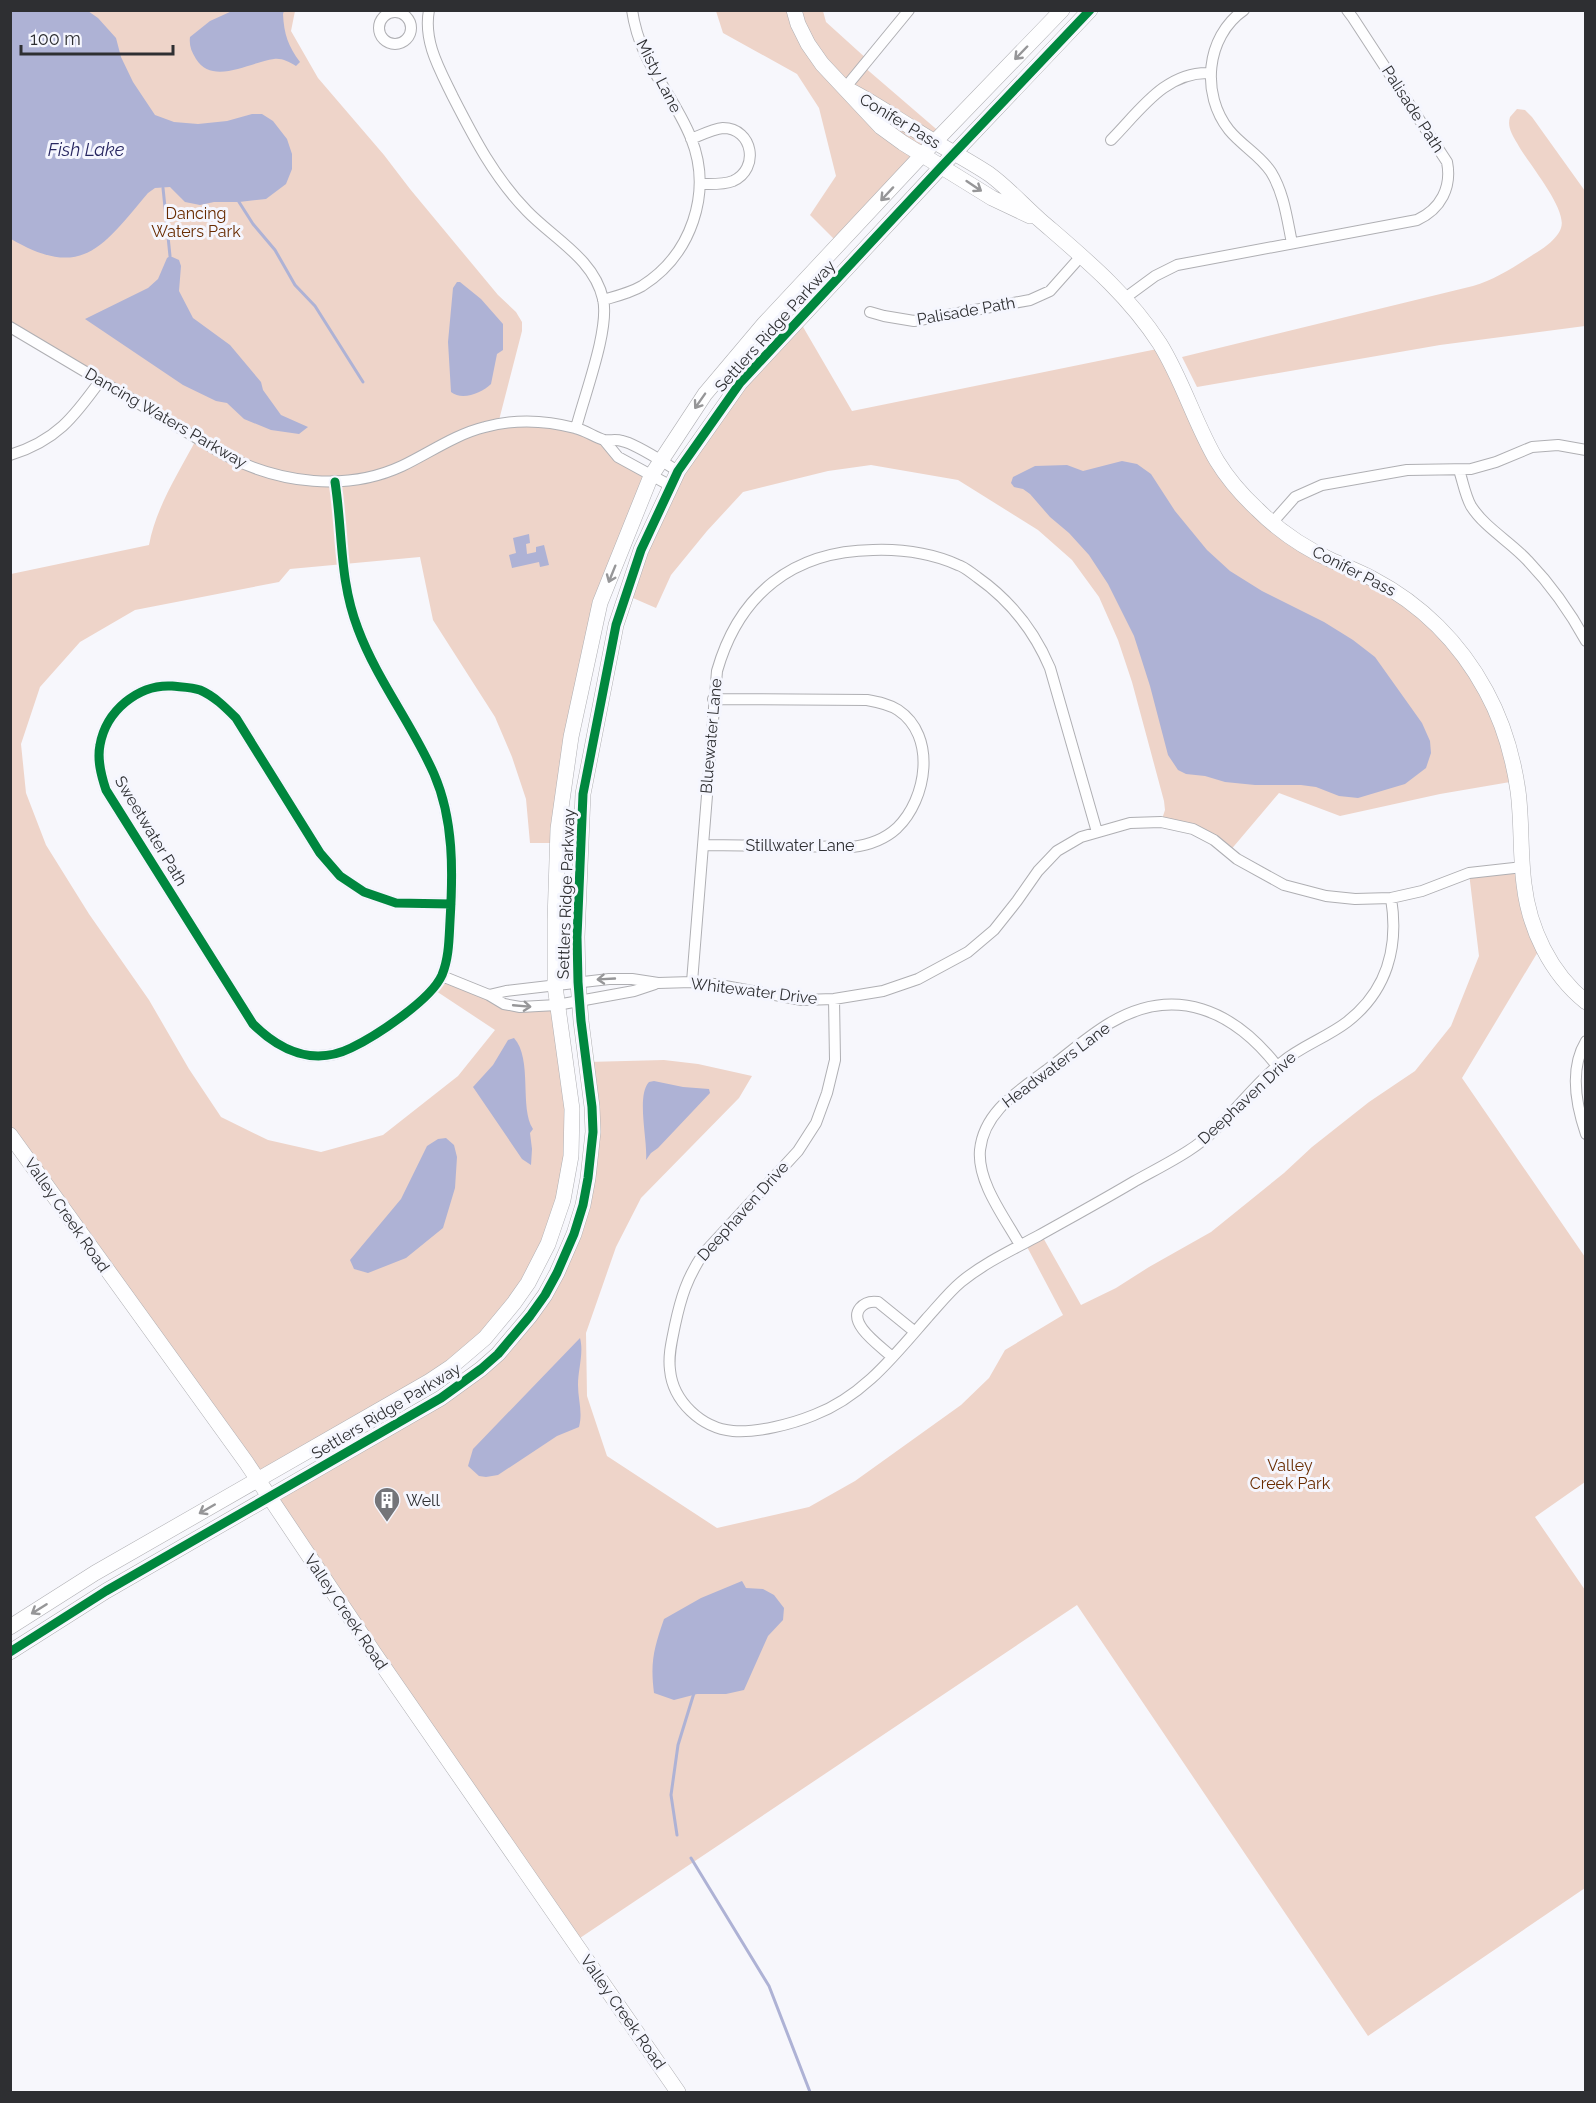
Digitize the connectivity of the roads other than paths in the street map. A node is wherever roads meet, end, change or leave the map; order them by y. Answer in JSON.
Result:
{"nodes":[{"id":1,"x":429,"y":10,"type":"edge"},
{"id":2,"x":632,"y":10,"type":"edge"},
{"id":3,"x":794,"y":10,"type":"edge"},
{"id":4,"x":909,"y":10,"type":"edge"},
{"id":5,"x":1062,"y":10,"type":"edge"},
{"id":6,"x":1090,"y":10,"type":"edge"},
{"id":7,"x":1244,"y":10,"type":"edge"},
{"id":8,"x":1347,"y":10,"type":"edge"},
{"id":9,"x":428,"y":28,"type":"junction"},
{"id":10,"x":411,"y":29,"type":"dead end"},
{"id":11,"x":1210,"y":73,"type":"junction"},
{"id":12,"x":845,"y":88,"type":"junction"},
{"id":13,"x":691,"y":139,"type":"junction"},
{"id":14,"x":1111,"y":140,"type":"dead end"},
{"id":15,"x":935,"y":142,"type":"junction"},
{"id":16,"x":954,"y":153,"type":"junction"},
{"id":17,"x":922,"y":155,"type":"junction"},
{"id":18,"x":942,"y":166,"type":"junction"},
{"id":19,"x":700,"y":184,"type":"junction"},
{"id":20,"x":1040,"y":220,"type":"junction"},
{"id":21,"x":1292,"y":243,"type":"junction"},
{"id":22,"x":1082,"y":255,"type":"junction"},
{"id":23,"x":1125,"y":298,"type":"junction"},
{"id":24,"x":603,"y":300,"type":"junction"},
{"id":25,"x":870,"y":312,"type":"dead end"},
{"id":26,"x":10,"y":327,"type":"edge"},
{"id":27,"x":100,"y":381,"type":"junction"},
{"id":28,"x":576,"y":428,"type":"junction"},
{"id":29,"x":604,"y":440,"type":"junction"},
{"id":30,"x":1586,"y":450,"type":"edge"},
{"id":31,"x":10,"y":455,"type":"edge"},
{"id":32,"x":660,"y":460,"type":"junction"},
{"id":33,"x":1459,"y":470,"type":"junction"},
{"id":34,"x":678,"y":471,"type":"junction"},
{"id":35,"x":651,"y":476,"type":"junction"},
{"id":36,"x":335,"y":482,"type":"junction"},
{"id":37,"x":671,"y":486,"type":"junction"},
{"id":38,"x":1272,"y":523,"type":"junction"},
{"id":39,"x":1586,"y":641,"type":"edge"},
{"id":40,"x":713,"y":699,"type":"junction"},
{"id":41,"x":1097,"y":831,"type":"junction"},
{"id":42,"x":703,"y":845,"type":"junction"},
{"id":43,"x":1523,"y":867,"type":"junction"},
{"id":44,"x":1391,"y":898,"type":"junction"},
{"id":45,"x":451,"y":904,"type":"junction"},
{"id":46,"x":442,"y":976,"type":"junction"},
{"id":47,"x":578,"y":982,"type":"junction"},
{"id":48,"x":692,"y":982,"type":"junction"},
{"id":49,"x":658,"y":983,"type":"junction"},
{"id":50,"x":555,"y":986,"type":"junction"},
{"id":51,"x":489,"y":995,"type":"junction"},
{"id":52,"x":834,"y":999,"type":"junction"},
{"id":53,"x":579,"y":1000,"type":"junction"},
{"id":54,"x":1586,"y":1002,"type":"edge"},
{"id":55,"x":557,"y":1005,"type":"junction"},
{"id":56,"x":1586,"y":1041,"type":"edge"},
{"id":57,"x":1277,"y":1066,"type":"junction"},
{"id":58,"x":1586,"y":1134,"type":"edge"},
{"id":59,"x":10,"y":1135,"type":"edge"},
{"id":60,"x":1020,"y":1245,"type":"junction"},
{"id":61,"x":915,"y":1332,"type":"junction"},
{"id":62,"x":892,"y":1357,"type":"junction"},
{"id":63,"x":258,"y":1480,"type":"junction"},
{"id":64,"x":269,"y":1497,"type":"junction"},
{"id":65,"x":10,"y":1627,"type":"edge"},
{"id":66,"x":10,"y":1652,"type":"edge"},
{"id":67,"x":678,"y":2092,"type":"edge"}],
"edges":[{"from":1,"to":9,"type":"street"},
{"from":2,"to":13,"type":"street","name":"Misty Lane"},
{"from":3,"to":12,"type":"street","name":"Conifer Pass"},
{"from":4,"to":12,"type":"street"},
{"from":5,"to":15,"type":"street","name":"Settlers Ridge Parkway","one_way":true},
{"from":6,"to":16,"type":"street","name":"Settlers Ridge Parkway"},
{"from":7,"to":11,"type":"street"},
{"from":8,"to":21,"type":"street","name":"Palisade Path"},
{"from":9,"to":10,"type":"street"},
{"from":9,"to":24,"type":"street"},
{"from":11,"to":14,"type":"street"},
{"from":11,"to":21,"type":"street"},
{"from":12,"to":15,"type":"street","name":"Conifer Pass"},
{"from":12,"to":17,"type":"street","name":"Conifer Pass"},
{"from":13,"to":19,"type":"street","name":"Misty Lane"},
{"from":13,"to":19,"type":"street"},
{"from":15,"to":16,"type":"street","name":"Conifer Pass"},
{"from":15,"to":17,"type":"street","name":"Settlers Ridge Parkway"},
{"from":16,"to":18,"type":"street","name":"Settlers Ridge Parkway"},
{"from":16,"to":20,"type":"street","name":"Conifer Pass"},
{"from":17,"to":18,"type":"street","name":"Conifer Pass"},
{"from":17,"to":32,"type":"street","name":"Settlers Ridge Parkway","one_way":true},
{"from":18,"to":20,"type":"street","name":"Conifer Pass","one_way":true},
{"from":18,"to":34,"type":"street","name":"Settlers Ridge Parkway"},
{"from":19,"to":24,"type":"street","name":"Misty Lane"},
{"from":20,"to":22,"type":"street","name":"Conifer Pass"},
{"from":21,"to":23,"type":"street","name":"Palisade Path"},
{"from":22,"to":23,"type":"street","name":"Conifer Pass"},
{"from":22,"to":25,"type":"street","name":"Palisade Path"},
{"from":23,"to":38,"type":"street","name":"Conifer Pass"},
{"from":24,"to":28,"type":"street"},
{"from":26,"to":27,"type":"street","name":"Dancing Waters Parkway"},
{"from":27,"to":31,"type":"street"},
{"from":27,"to":36,"type":"street","name":"Dancing Waters Parkway"},
{"from":28,"to":29,"type":"street","name":"Dancing Waters Parkway"},
{"from":28,"to":36,"type":"street","name":"Dancing Waters Parkway"},
{"from":29,"to":32,"type":"street","name":"Dancing Waters Parkway"},
{"from":29,"to":35,"type":"street","name":"Dancing Waters Parkway"},
{"from":30,"to":33,"type":"street"},
{"from":32,"to":34,"type":"street","name":"Dancing Waters Parkway"},
{"from":32,"to":35,"type":"street","name":"Settlers Ridge Parkway"},
{"from":33,"to":38,"type":"street"},
{"from":33,"to":39,"type":"street"},
{"from":34,"to":37,"type":"street","name":"Settlers Ridge Parkway"},
{"from":35,"to":37,"type":"street","name":"Dancing Waters Parkway"},
{"from":35,"to":50,"type":"street","name":"Settlers Ridge Parkway","one_way":true},
{"from":36,"to":45,"type":"street","name":"Sweetwater Path"},
{"from":37,"to":47,"type":"street","name":"Settlers Ridge Parkway"},
{"from":38,"to":43,"type":"street","name":"Conifer Pass"},
{"from":40,"to":41,"type":"street","name":"Bluewater Lane"},
{"from":40,"to":42,"type":"street","name":"Bluewater Lane"},
{"from":40,"to":42,"type":"street","name":"Stillwater Lane"},
{"from":41,"to":44,"type":"street","name":"Whitewater Drive"},
{"from":41,"to":52,"type":"street","name":"Whitewater Drive"},
{"from":42,"to":48,"type":"street","name":"Bluewater Lane"},
{"from":43,"to":44,"type":"street","name":"Whitewater Drive"},
{"from":43,"to":54,"type":"street","name":"Conifer Pass"},
{"from":44,"to":57,"type":"street","name":"Deephaven Drive"},
{"from":45,"to":46,"type":"street","name":"Sweetwater Path"},
{"from":45,"to":46,"type":"street","name":"Sweetwater Path"},
{"from":46,"to":51,"type":"street","name":"Whitewater Drive"},
{"from":49,"to":47,"type":"street","name":"Whitewater Drive","one_way":true},
{"from":47,"to":50,"type":"street","name":"Whitewater Drive"},
{"from":47,"to":53,"type":"street","name":"Settlers Ridge Parkway"},
{"from":48,"to":49,"type":"street","name":"Whitewater Drive"},
{"from":48,"to":52,"type":"street","name":"Whitewater Drive"},
{"from":49,"to":53,"type":"street","name":"Whitewater Drive"},
{"from":50,"to":51,"type":"street","name":"Whitewater Drive"},
{"from":50,"to":55,"type":"street","name":"Settlers Ridge Parkway"},
{"from":51,"to":55,"type":"street","name":"Whitewater Drive","one_way":true},
{"from":52,"to":62,"type":"street","name":"Deephaven Drive"},
{"from":53,"to":55,"type":"street","name":"Whitewater Drive"},
{"from":53,"to":64,"type":"street","name":"Settlers Ridge Parkway"},
{"from":55,"to":63,"type":"street","name":"Settlers Ridge Parkway"},
{"from":56,"to":58,"type":"street"},
{"from":57,"to":60,"type":"street","name":"Deephaven Drive"},
{"from":57,"to":60,"type":"street","name":"Headwaters Lane"},
{"from":59,"to":63,"type":"street","name":"Valley Creek Road"},
{"from":60,"to":61,"type":"street","name":"Deephaven Drive"},
{"from":61,"to":62,"type":"street","name":"Deephaven Drive"},
{"from":61,"to":62,"type":"street"},
{"from":63,"to":64,"type":"street","name":"Valley Creek Road"},
{"from":63,"to":65,"type":"street","name":"Settlers Ridge Parkway","one_way":true},
{"from":64,"to":66,"type":"street","name":"Settlers Ridge Parkway"},
{"from":64,"to":67,"type":"street","name":"Valley Creek Road"}]}
